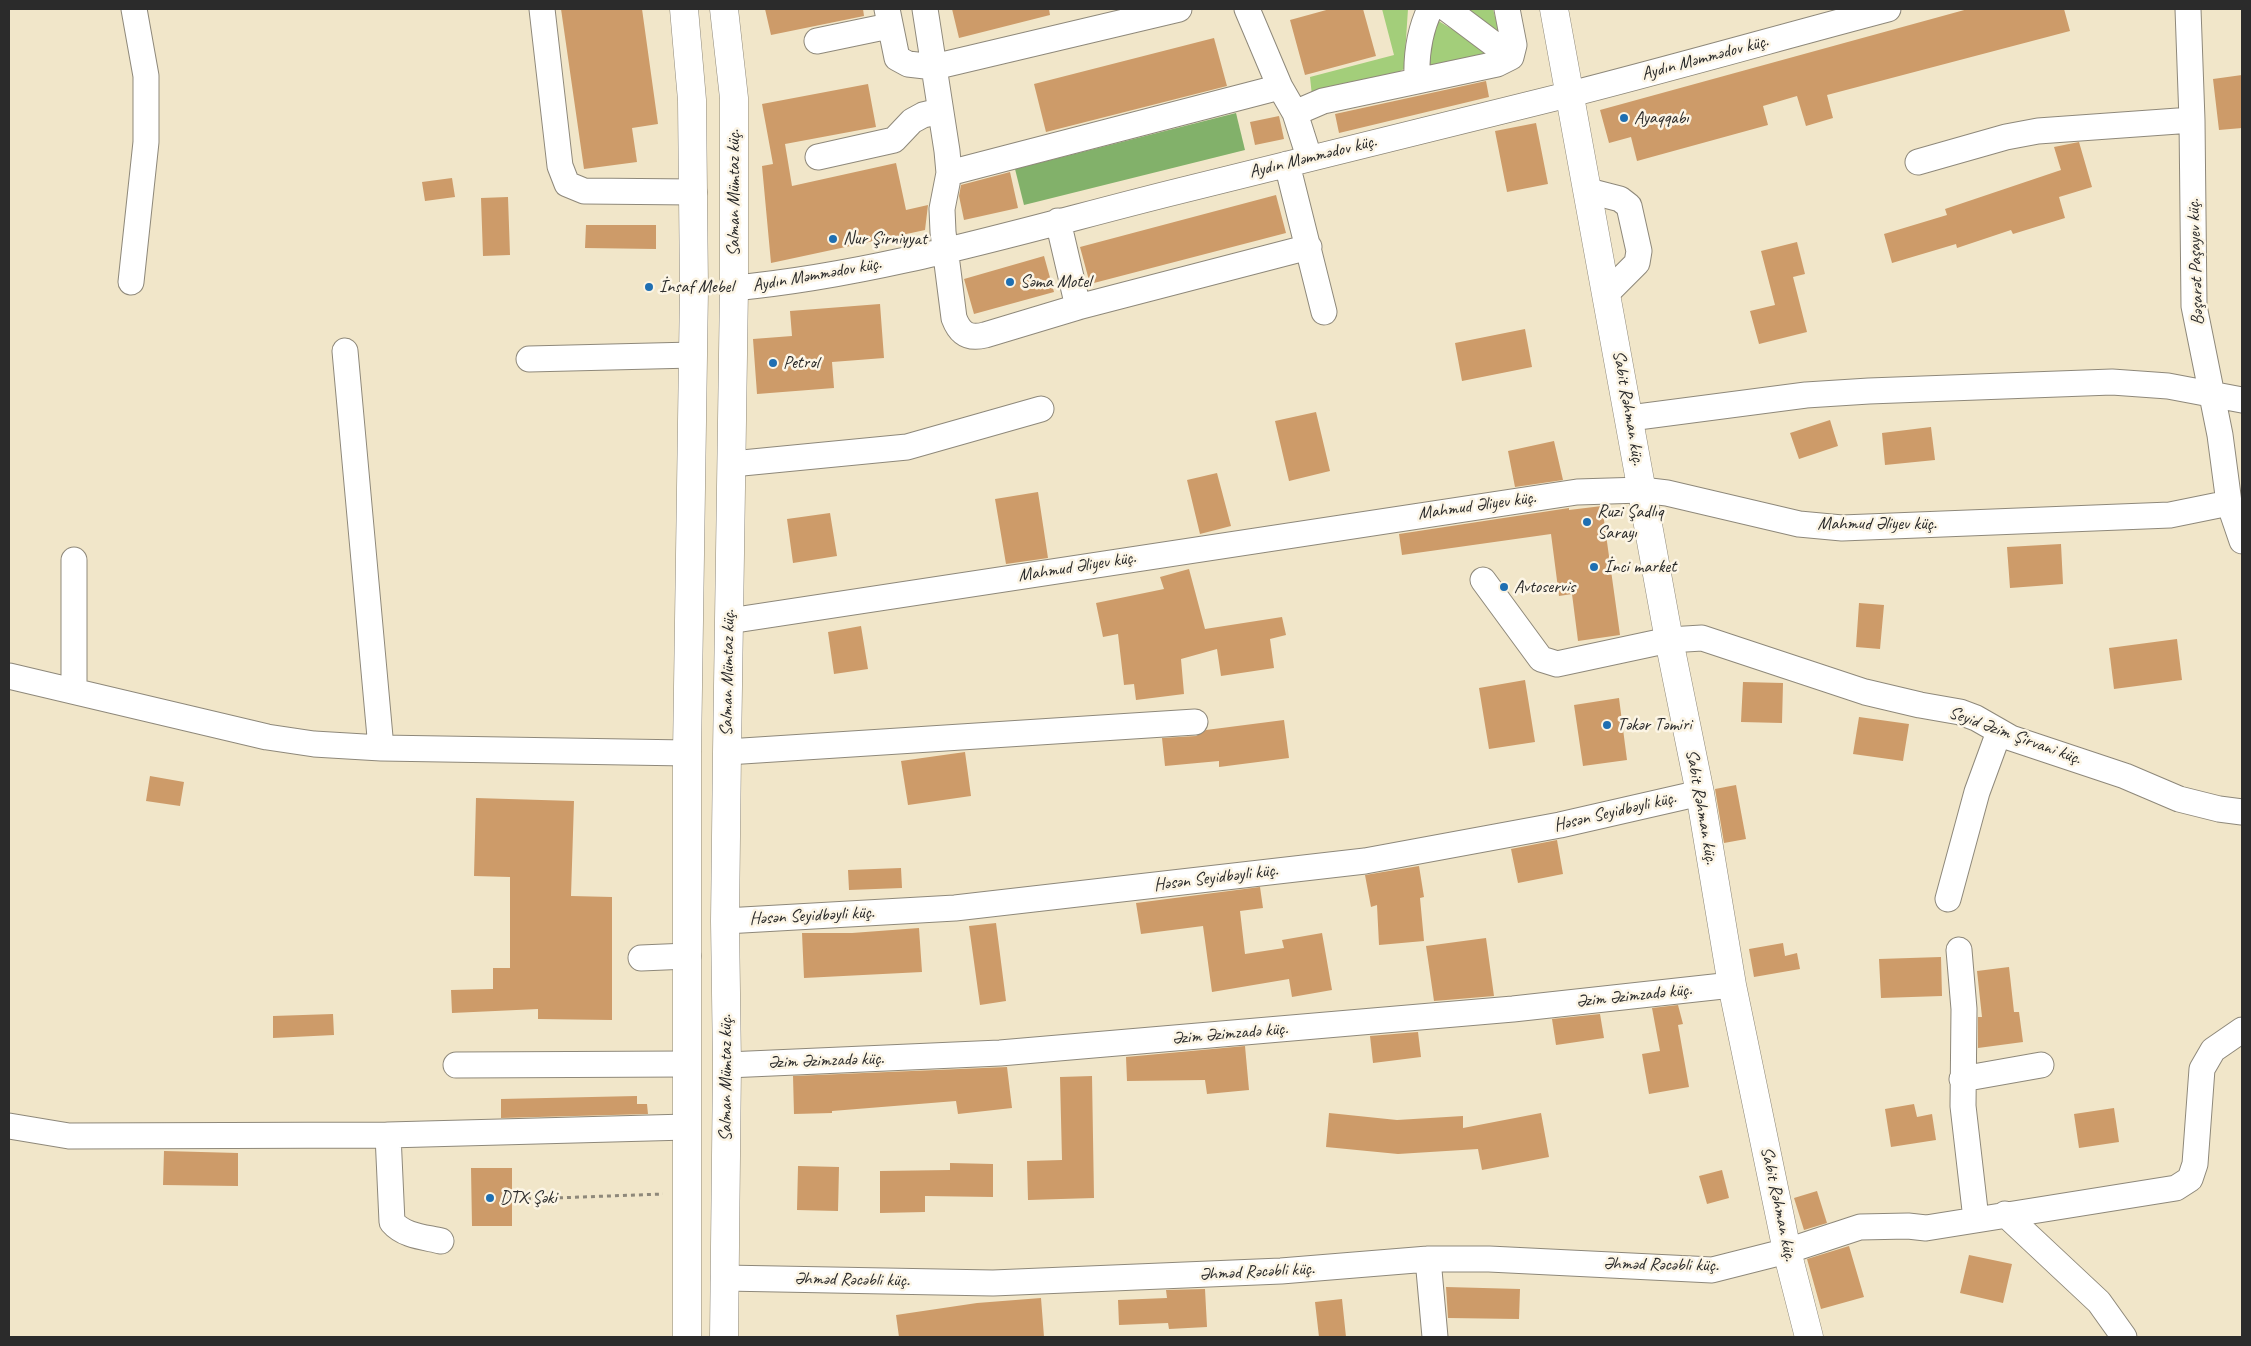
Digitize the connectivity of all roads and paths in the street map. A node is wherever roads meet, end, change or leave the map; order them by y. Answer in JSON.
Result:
{"nodes":[{"id":1,"x":134,"y":9,"type":"edge"},
{"id":2,"x":542,"y":9,"type":"edge"},
{"id":3,"x":684,"y":9,"type":"edge"},
{"id":4,"x":724,"y":9,"type":"edge"},
{"id":5,"x":925,"y":9,"type":"edge"},
{"id":6,"x":1179,"y":9,"type":"edge"},
{"id":7,"x":1247,"y":9,"type":"edge"},
{"id":8,"x":1430,"y":9,"type":"edge"},
{"id":9,"x":1447,"y":9,"type":"edge"},
{"id":10,"x":1507,"y":9,"type":"edge"},
{"id":11,"x":1554,"y":9,"type":"edge"},
{"id":12,"x":1888,"y":9,"type":"edge"},
{"id":13,"x":2188,"y":9,"type":"edge"},
{"id":14,"x":888,"y":17,"type":"edge"},
{"id":15,"x":817,"y":41,"type":"dead end"},
{"id":16,"x":1511,"y":56,"type":"junction"},
{"id":17,"x":934,"y":67,"type":"junction"},
{"id":18,"x":1417,"y":80,"type":"junction"},
{"id":19,"x":1280,"y":87,"type":"junction"},
{"id":20,"x":1571,"y":94,"type":"junction"},
{"id":21,"x":940,"y":112,"type":"junction"},
{"id":22,"x":1295,"y":113,"type":"junction"},
{"id":23,"x":2192,"y":120,"type":"junction"},
{"id":24,"x":818,"y":157,"type":"dead end"},
{"id":25,"x":1298,"y":160,"type":"junction"},
{"id":26,"x":1918,"y":162,"type":"dead end"},
{"id":27,"x":949,"y":173,"type":"junction"},
{"id":28,"x":694,"y":192,"type":"junction"},
{"id":29,"x":1589,"y":192,"type":"junction"},
{"id":30,"x":1058,"y":221,"type":"junction"},
{"id":31,"x":1309,"y":247,"type":"junction"},
{"id":32,"x":944,"y":250,"type":"junction"},
{"id":33,"x":131,"y":282,"type":"dead end"},
{"id":34,"x":734,"y":288,"type":"junction"},
{"id":35,"x":694,"y":289,"type":"junction"},
{"id":36,"x":1607,"y":292,"type":"junction"},
{"id":37,"x":1078,"y":307,"type":"junction"},
{"id":38,"x":1324,"y":312,"type":"dead end"},
{"id":39,"x":345,"y":351,"type":"dead end"},
{"id":40,"x":693,"y":355,"type":"junction"},
{"id":41,"x":529,"y":359,"type":"dead end"},
{"id":42,"x":2210,"y":395,"type":"junction"},
{"id":43,"x":2242,"y":400,"type":"edge"},
{"id":44,"x":1042,"y":409,"type":"dead end"},
{"id":45,"x":1630,"y":418,"type":"junction"},
{"id":46,"x":732,"y":470,"type":"junction"},
{"id":47,"x":691,"y":475,"type":"junction"},
{"id":48,"x":1642,"y":490,"type":"junction"},
{"id":49,"x":2228,"y":503,"type":"junction"},
{"id":50,"x":2242,"y":541,"type":"edge"},
{"id":51,"x":74,"y":560,"type":"dead end"},
{"id":52,"x":1483,"y":580,"type":"dead end"},
{"id":53,"x":729,"y":620,"type":"junction"},
{"id":54,"x":1669,"y":640,"type":"junction"},
{"id":55,"x":9,"y":676,"type":"edge"},
{"id":56,"x":74,"y":690,"type":"junction"},
{"id":57,"x":1195,"y":722,"type":"dead end"},
{"id":58,"x":1999,"y":732,"type":"junction"},
{"id":59,"x":381,"y":748,"type":"junction"},
{"id":60,"x":727,"y":752,"type":"junction"},
{"id":61,"x":688,"y":754,"type":"junction"},
{"id":62,"x":1700,"y":793,"type":"junction"},
{"id":63,"x":2242,"y":812,"type":"edge"},
{"id":64,"x":1948,"y":899,"type":"dead end"},
{"id":65,"x":725,"y":921,"type":"junction"},
{"id":66,"x":1959,"y":950,"type":"dead end"},
{"id":67,"x":688,"y":956,"type":"junction"},
{"id":68,"x":641,"y":958,"type":"dead end"},
{"id":69,"x":1732,"y":984,"type":"junction"},
{"id":70,"x":2242,"y":1030,"type":"edge"},
{"id":71,"x":687,"y":1064,"type":"junction"},
{"id":72,"x":727,"y":1065,"type":"junction"},
{"id":73,"x":2041,"y":1065,"type":"dead end"},
{"id":74,"x":456,"y":1066,"type":"dead end"},
{"id":75,"x":1962,"y":1079,"type":"junction"},
{"id":76,"x":9,"y":1126,"type":"edge"},
{"id":77,"x":687,"y":1126,"type":"junction"},
{"id":78,"x":388,"y":1135,"type":"junction"},
{"id":79,"x":686,"y":1193,"type":"junction"},
{"id":80,"x":527,"y":1199,"type":"dead end"},
{"id":81,"x":2005,"y":1214,"type":"junction"},
{"id":82,"x":1976,"y":1219,"type":"junction"},
{"id":83,"x":441,"y":1241,"type":"dead end"},
{"id":84,"x":1787,"y":1251,"type":"junction"},
{"id":85,"x":1428,"y":1259,"type":"junction"},
{"id":86,"x":724,"y":1278,"type":"junction"},
{"id":87,"x":686,"y":1337,"type":"edge"},
{"id":88,"x":724,"y":1337,"type":"edge"},
{"id":89,"x":1435,"y":1337,"type":"edge"},
{"id":90,"x":1809,"y":1337,"type":"edge"},
{"id":91,"x":2124,"y":1337,"type":"edge"}],
"edges":[{"from":1,"to":33,"type":"street"},
{"from":2,"to":28,"type":"street"},
{"from":3,"to":28,"type":"main road"},
{"from":4,"to":34,"type":"main road","name":"Salman Mümtaz küç."},
{"from":5,"to":17,"type":"street"},
{"from":6,"to":17,"type":"street"},
{"from":7,"to":19,"type":"street"},
{"from":8,"to":18,"type":"street"},
{"from":9,"to":16,"type":"street"},
{"from":10,"to":16,"type":"street"},
{"from":11,"to":20,"type":"main road","name":"Sabit Rəhman küç."},
{"from":12,"to":20,"type":"street","name":"Aydın Məmmədov küç."},
{"from":13,"to":23,"type":"street","name":"Bəşarət Paşayev küç."},
{"from":14,"to":15,"type":"street"},
{"from":14,"to":17,"type":"street"},
{"from":16,"to":18,"type":"street"},
{"from":17,"to":21,"type":"street"},
{"from":18,"to":22,"type":"street"},
{"from":19,"to":22,"type":"street"},
{"from":19,"to":27,"type":"street"},
{"from":20,"to":25,"type":"street","name":"Aydın Məmmədov küç."},
{"from":20,"to":29,"type":"main road","name":"Sabit Rəhman küç."},
{"from":21,"to":24,"type":"street"},
{"from":21,"to":27,"type":"street"},
{"from":22,"to":25,"type":"street"},
{"from":23,"to":26,"type":"street"},
{"from":23,"to":42,"type":"street","name":"Bəşarət Paşayev küç."},
{"from":25,"to":30,"type":"street","name":"Aydın Məmmədov küç."},
{"from":25,"to":31,"type":"street"},
{"from":27,"to":32,"type":"street"},
{"from":28,"to":35,"type":"main road"},
{"from":29,"to":36,"type":"main road","name":"Sabit Rəhman küç."},
{"from":29,"to":36,"type":"street"},
{"from":30,"to":32,"type":"street","name":"Aydın Məmmədov küç."},
{"from":30,"to":37,"type":"street"},
{"from":31,"to":37,"type":"street"},
{"from":31,"to":38,"type":"street"},
{"from":32,"to":34,"type":"street","name":"Aydın Məmmədov küç."},
{"from":32,"to":37,"type":"street"},
{"from":34,"to":35,"type":"main road"},
{"from":34,"to":46,"type":"main road","name":"Salman Mümtaz küç."},
{"from":35,"to":40,"type":"main road"},
{"from":36,"to":45,"type":"main road","name":"Sabit Rəhman küç."},
{"from":39,"to":59,"type":"street"},
{"from":40,"to":41,"type":"street"},
{"from":40,"to":47,"type":"main road"},
{"from":42,"to":43,"type":"street"},
{"from":42,"to":45,"type":"street"},
{"from":42,"to":49,"type":"street","name":"Bəşarət Paşayev küç."},
{"from":44,"to":46,"type":"street"},
{"from":45,"to":48,"type":"main road","name":"Sabit Rəhman küç."},
{"from":46,"to":47,"type":"main road"},
{"from":46,"to":53,"type":"main road","name":"Salman Mümtaz küç."},
{"from":47,"to":61,"type":"main road"},
{"from":48,"to":49,"type":"street","name":"Mahmud Əliyev küç."},
{"from":48,"to":53,"type":"street","name":"Mahmud Əliyev küç."},
{"from":48,"to":54,"type":"main road","name":"Sabit Rəhman küç."},
{"from":49,"to":50,"type":"street","name":"Bəşarət Paşayev küç."},
{"from":51,"to":56,"type":"street"},
{"from":52,"to":54,"type":"street","name":"Seyid Əzim Şirvani küç."},
{"from":53,"to":60,"type":"main road","name":"Salman Mümtaz küç."},
{"from":54,"to":58,"type":"street","name":"Seyid Əzim Şirvani küç."},
{"from":54,"to":62,"type":"main road","name":"Sabit Rəhman küç."},
{"from":55,"to":56,"type":"street"},
{"from":56,"to":59,"type":"street"},
{"from":57,"to":60,"type":"street"},
{"from":58,"to":63,"type":"street","name":"Seyid Əzim Şirvani küç."},
{"from":58,"to":64,"type":"street"},
{"from":59,"to":61,"type":"street"},
{"from":60,"to":61,"type":"main road"},
{"from":60,"to":65,"type":"main road","name":"Salman Mümtaz küç."},
{"from":61,"to":67,"type":"main road"},
{"from":62,"to":65,"type":"street","name":"Həsən Seyidbəyli küç."},
{"from":62,"to":69,"type":"main road","name":"Sabit Rəhman küç."},
{"from":65,"to":72,"type":"main road","name":"Salman Mümtaz küç."},
{"from":66,"to":75,"type":"street"},
{"from":67,"to":68,"type":"street"},
{"from":67,"to":71,"type":"main road"},
{"from":69,"to":72,"type":"street","name":"Əzim Əzimzadə küç."},
{"from":69,"to":84,"type":"main road","name":"Sabit Rəhman küç."},
{"from":70,"to":81,"type":"street","name":"Əhməd Rəcəbli küç."},
{"from":71,"to":74,"type":"street"},
{"from":71,"to":77,"type":"main road"},
{"from":72,"to":86,"type":"main road","name":"Salman Mümtaz küç."},
{"from":73,"to":75,"type":"street"},
{"from":75,"to":82,"type":"street"},
{"from":76,"to":78,"type":"street"},
{"from":77,"to":78,"type":"street"},
{"from":77,"to":79,"type":"main road"},
{"from":78,"to":83,"type":"street"},
{"from":79,"to":80,"type":"path"},
{"from":79,"to":87,"type":"main road"},
{"from":81,"to":82,"type":"street","name":"Əhməd Rəcəbli küç."},
{"from":81,"to":91,"type":"street"},
{"from":82,"to":84,"type":"street","name":"Əhməd Rəcəbli küç."},
{"from":84,"to":85,"type":"street","name":"Əhməd Rəcəbli küç."},
{"from":84,"to":90,"type":"main road","name":"Sabit Rəhman küç."},
{"from":85,"to":86,"type":"street","name":"Əhməd Rəcəbli küç."},
{"from":85,"to":89,"type":"street"},
{"from":86,"to":88,"type":"main road","name":"Salman Mümtaz küç."}]}
